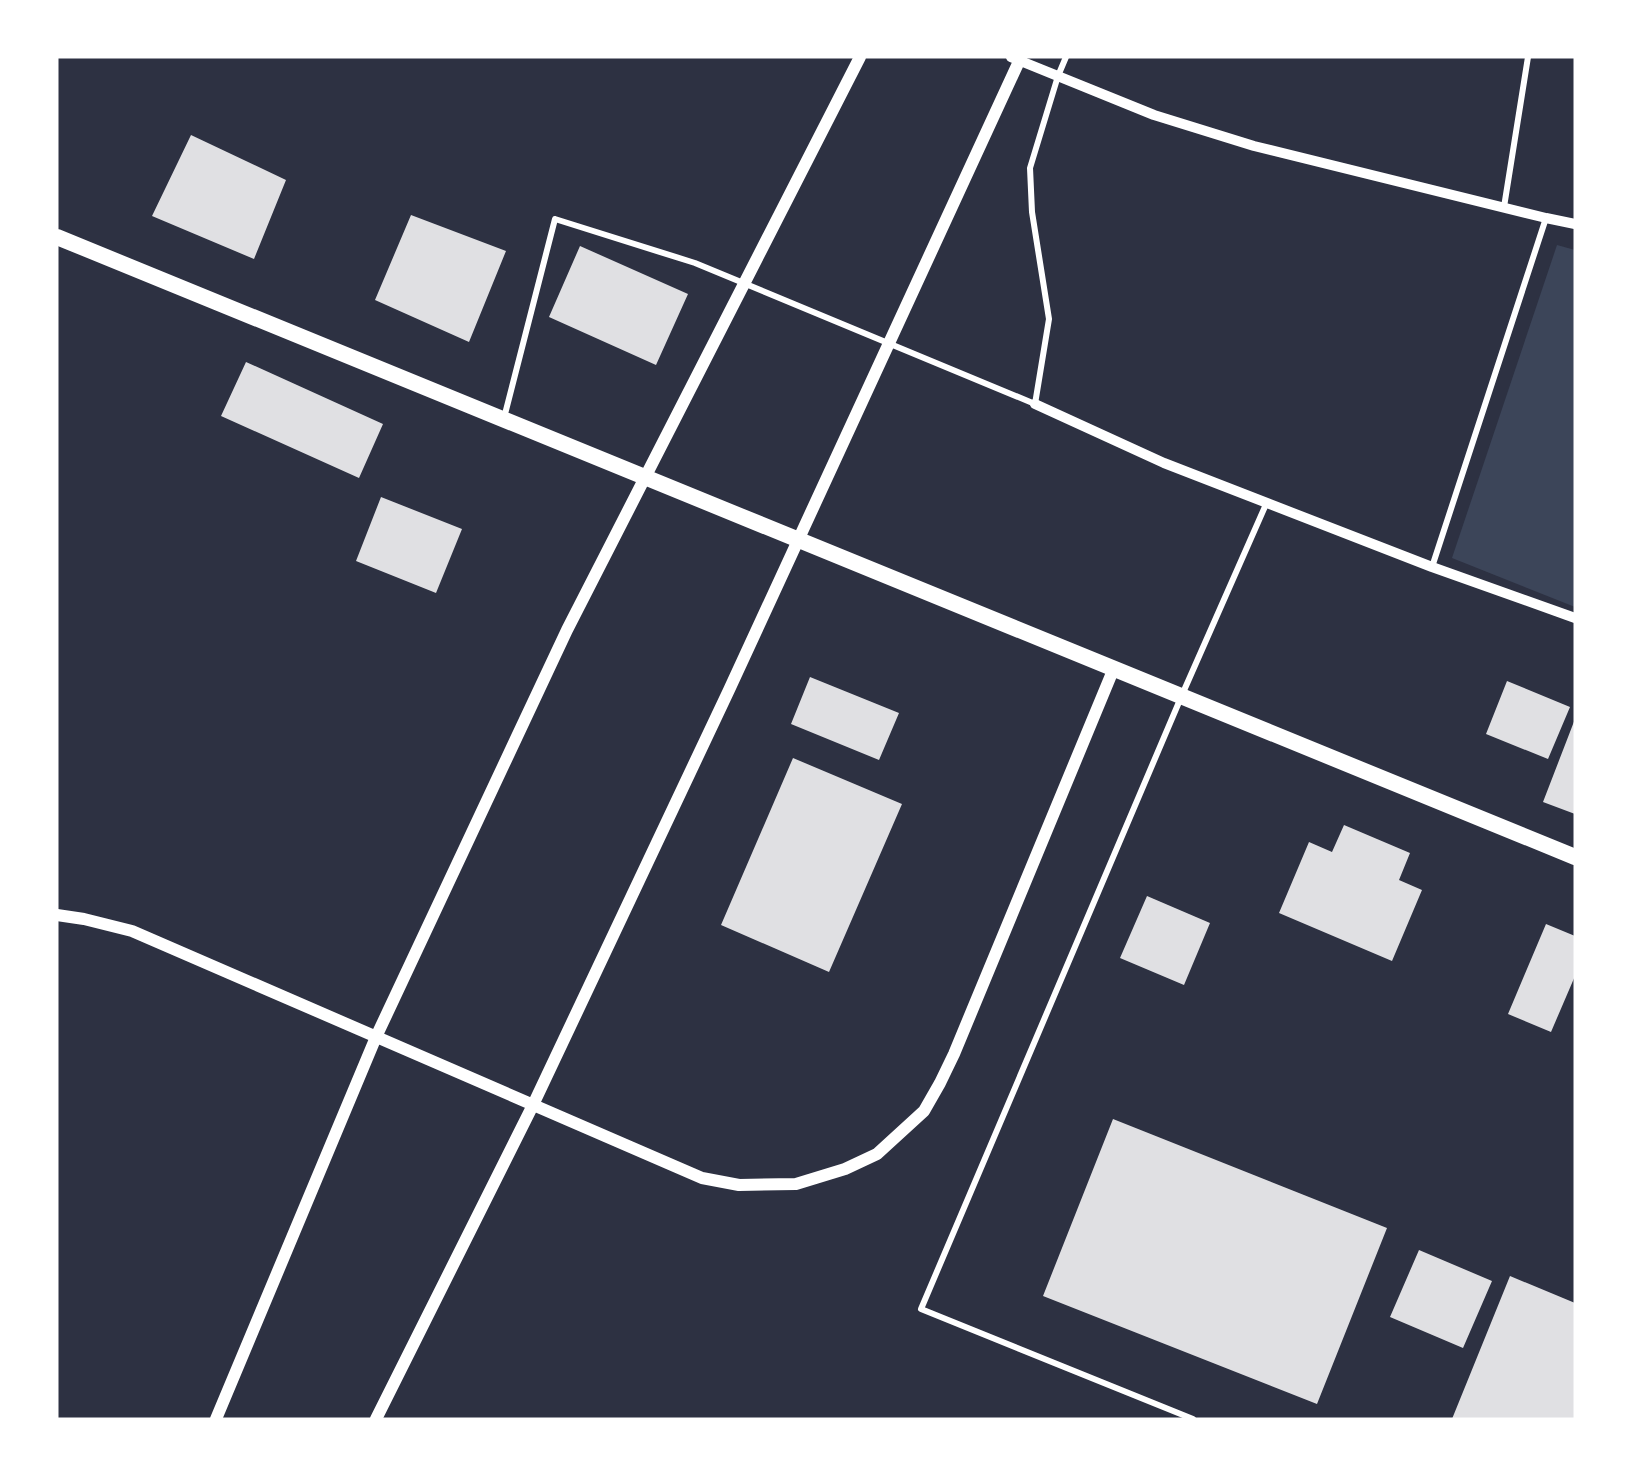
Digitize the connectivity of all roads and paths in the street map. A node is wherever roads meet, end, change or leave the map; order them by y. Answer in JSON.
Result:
{"nodes":[{"id":1,"x":860,"y":57,"type":"edge"},
{"id":2,"x":1011,"y":57,"type":"edge"},
{"id":3,"x":1021,"y":57,"type":"edge"},
{"id":4,"x":1066,"y":57,"type":"edge"},
{"id":5,"x":1528,"y":57,"type":"edge"},
{"id":6,"x":1058,"y":76,"type":"junction"},
{"id":7,"x":1504,"y":207,"type":"junction"},
{"id":8,"x":1546,"y":218,"type":"junction"},
{"id":9,"x":1575,"y":224,"type":"edge"},
{"id":10,"x":57,"y":237,"type":"edge"},
{"id":11,"x":1035,"y":404,"type":"junction"},
{"id":12,"x":504,"y":419,"type":"junction"},
{"id":13,"x":1267,"y":502,"type":"junction"},
{"id":14,"x":1432,"y":567,"type":"junction"},
{"id":15,"x":1575,"y":618,"type":"edge"},
{"id":16,"x":1114,"y":668,"type":"junction"},
{"id":17,"x":1182,"y":695,"type":"junction"},
{"id":18,"x":1575,"y":857,"type":"edge"},
{"id":19,"x":57,"y":915,"type":"edge"},
{"id":20,"x":376,"y":1037,"type":"junction"},
{"id":21,"x":533,"y":1105,"type":"junction"},
{"id":22,"x":216,"y":1419,"type":"edge"},
{"id":23,"x":376,"y":1419,"type":"edge"},
{"id":24,"x":1193,"y":1419,"type":"edge"}],
"edges":[{"from":1,"to":20,"type":"main road"},
{"from":2,"to":6,"type":"street"},
{"from":3,"to":21,"type":"main road"},
{"from":4,"to":6,"type":"street"},
{"from":5,"to":7,"type":"street"},
{"from":6,"to":7,"type":"street"},
{"from":6,"to":11,"type":"street"},
{"from":7,"to":8,"type":"street"},
{"from":8,"to":9,"type":"street"},
{"from":8,"to":14,"type":"street"},
{"from":10,"to":12,"type":"highway"},
{"from":11,"to":12,"type":"street"},
{"from":11,"to":13,"type":"street"},
{"from":12,"to":16,"type":"highway"},
{"from":13,"to":14,"type":"street"},
{"from":13,"to":17,"type":"street"},
{"from":14,"to":15,"type":"street"},
{"from":16,"to":17,"type":"highway"},
{"from":16,"to":21,"type":"main road"},
{"from":17,"to":18,"type":"highway"},
{"from":17,"to":24,"type":"street"},
{"from":19,"to":20,"type":"main road"},
{"from":20,"to":21,"type":"main road"},
{"from":20,"to":22,"type":"main road"},
{"from":21,"to":23,"type":"main road"}]}
